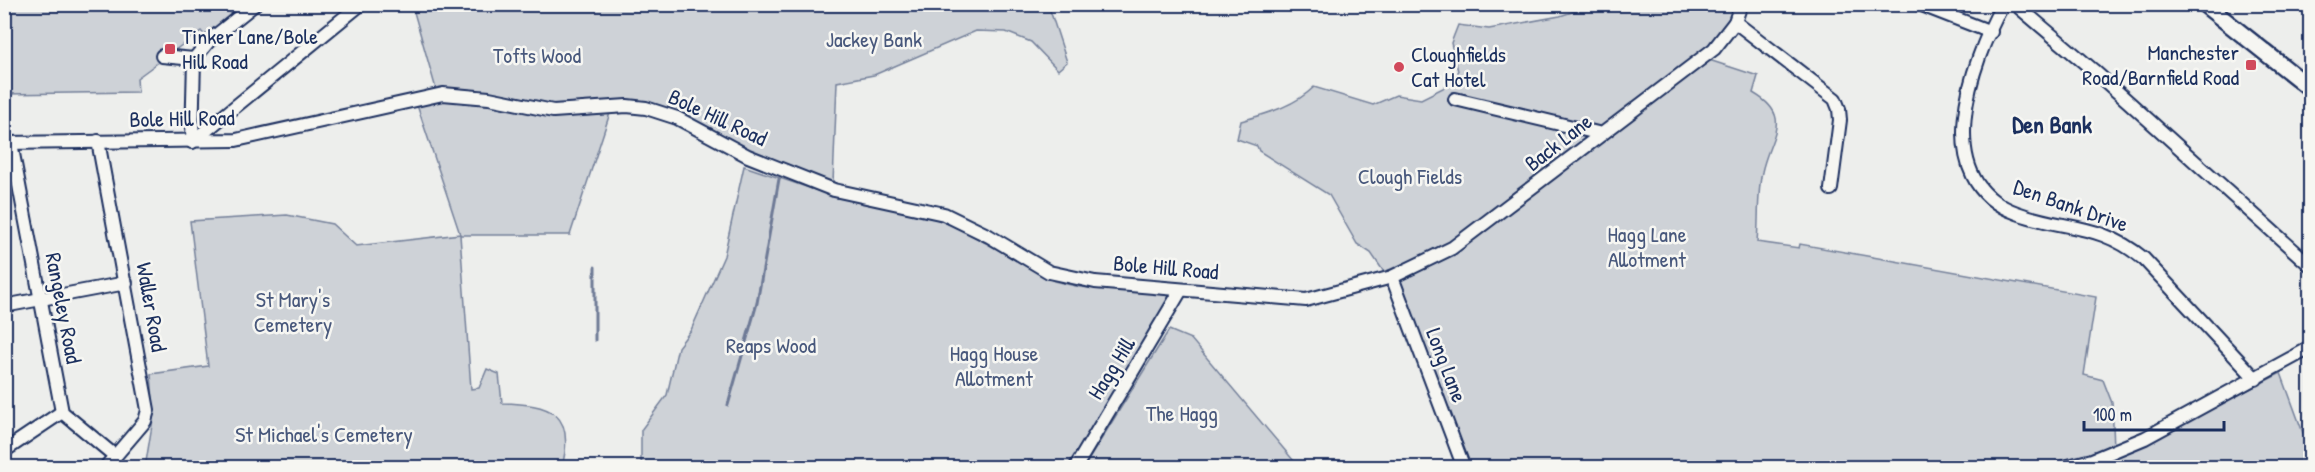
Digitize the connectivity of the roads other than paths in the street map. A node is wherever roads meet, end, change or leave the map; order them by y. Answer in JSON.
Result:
{"nodes":[{"id":1,"x":255,"y":4,"type":"edge"},
{"id":2,"x":361,"y":4,"type":"edge"},
{"id":3,"x":1741,"y":4,"type":"edge"},
{"id":4,"x":1919,"y":4,"type":"edge"},
{"id":5,"x":2003,"y":4,"type":"edge"},
{"id":6,"x":2015,"y":4,"type":"edge"},
{"id":7,"x":2204,"y":4,"type":"edge"},
{"id":8,"x":1735,"y":22,"type":"junction"},
{"id":9,"x":1991,"y":32,"type":"junction"},
{"id":10,"x":162,"y":56,"type":"dead end"},
{"id":11,"x":194,"y":59,"type":"junction"},
{"id":12,"x":2310,"y":88,"type":"edge"},
{"id":13,"x":1455,"y":99,"type":"dead end"},
{"id":14,"x":1602,"y":134,"type":"junction"},
{"id":15,"x":98,"y":141,"type":"junction"},
{"id":16,"x":192,"y":142,"type":"junction"},
{"id":17,"x":8,"y":143,"type":"edge"},
{"id":18,"x":1831,"y":189,"type":"dead end"},
{"id":19,"x":2310,"y":265,"type":"edge"},
{"id":20,"x":1392,"y":277,"type":"junction"},
{"id":21,"x":126,"y":283,"type":"junction"},
{"id":22,"x":1181,"y":290,"type":"junction"},
{"id":23,"x":42,"y":298,"type":"junction"},
{"id":24,"x":4,"y":306,"type":"edge"},
{"id":25,"x":2310,"y":348,"type":"edge"},
{"id":26,"x":2256,"y":379,"type":"junction"},
{"id":27,"x":62,"y":412,"type":"junction"},
{"id":28,"x":4,"y":451,"type":"edge"},
{"id":29,"x":115,"y":456,"type":"junction"},
{"id":30,"x":105,"y":468,"type":"edge"},
{"id":31,"x":1075,"y":468,"type":"edge"},
{"id":32,"x":1464,"y":468,"type":"edge"},
{"id":33,"x":2060,"y":468,"type":"edge"}],
"edges":[{"from":1,"to":11,"type":"street"},
{"from":2,"to":16,"type":"street"},
{"from":3,"to":8,"type":"street","name":"Back Lane"},
{"from":4,"to":9,"type":"street"},
{"from":5,"to":9,"type":"street","name":"Den Bank Drive"},
{"from":6,"to":19,"type":"street"},
{"from":7,"to":12,"type":"main road"},
{"from":8,"to":14,"type":"street","name":"Back Lane"},
{"from":8,"to":18,"type":"street"},
{"from":9,"to":26,"type":"street","name":"Den Bank Drive"},
{"from":10,"to":11,"type":"street"},
{"from":11,"to":16,"type":"street"},
{"from":13,"to":14,"type":"street"},
{"from":14,"to":20,"type":"street","name":"Back Lane"},
{"from":15,"to":16,"type":"street","name":"Bole Hill Road"},
{"from":15,"to":17,"type":"street","name":"Bole Hill Road"},
{"from":15,"to":21,"type":"street","name":"Waller Road"},
{"from":16,"to":22,"type":"street","name":"Bole Hill Road"},
{"from":17,"to":23,"type":"street","name":"Rangeley Road"},
{"from":20,"to":22,"type":"street","name":"Bole Hill Road"},
{"from":20,"to":32,"type":"street","name":"Long Lane"},
{"from":21,"to":23,"type":"street"},
{"from":21,"to":29,"type":"street","name":"Waller Road"},
{"from":22,"to":31,"type":"street","name":"Hagg Hill"},
{"from":23,"to":24,"type":"street"},
{"from":23,"to":27,"type":"street","name":"Rangeley Road"},
{"from":25,"to":26,"type":"street"},
{"from":26,"to":33,"type":"street"},
{"from":27,"to":28,"type":"street"},
{"from":27,"to":29,"type":"street"},
{"from":29,"to":30,"type":"street","name":"Waller Road"}]}
